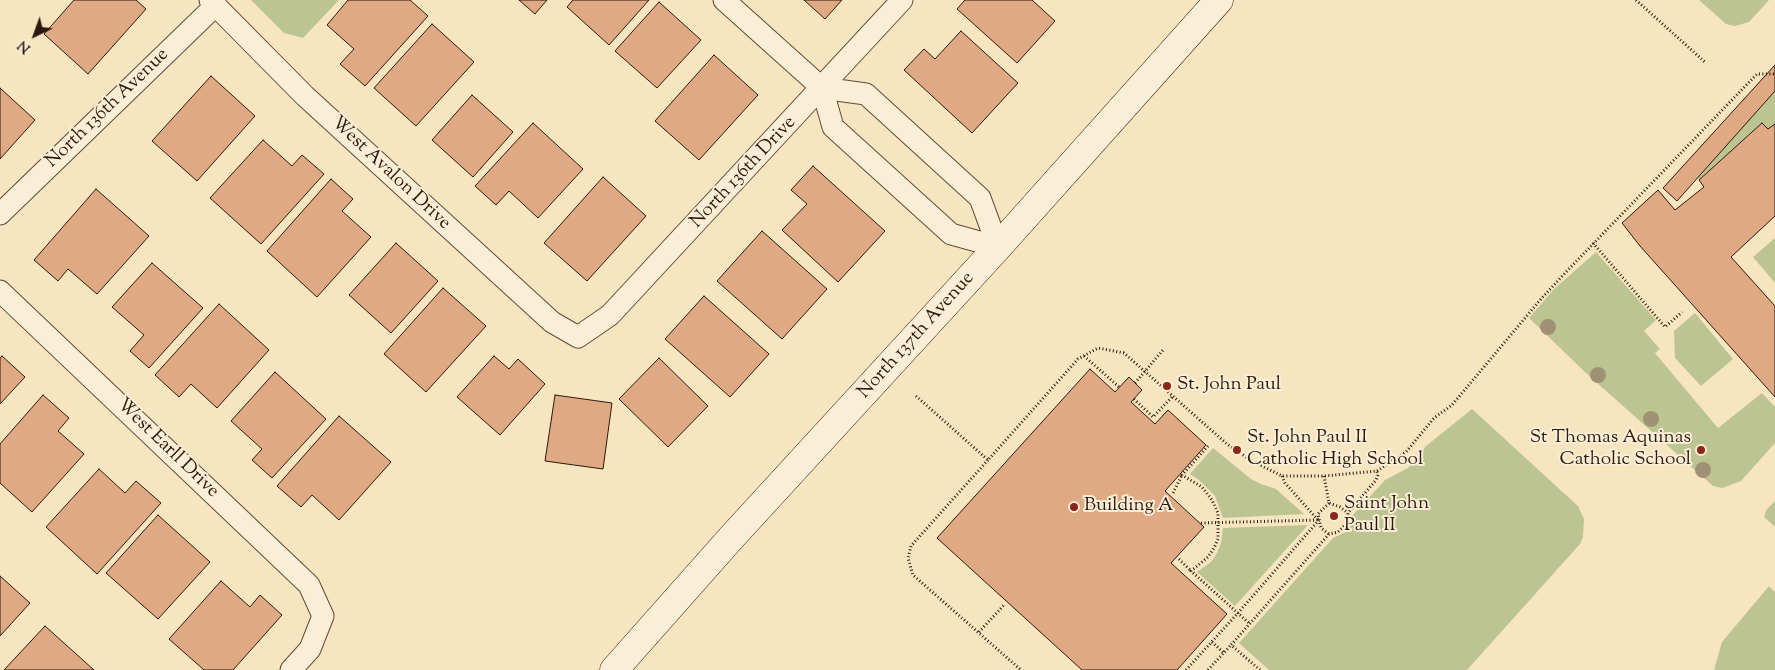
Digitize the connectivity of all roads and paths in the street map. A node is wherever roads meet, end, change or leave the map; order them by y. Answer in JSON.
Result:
{"nodes":[{"id":1,"x":724,"y":0,"type":"edge"},
{"id":2,"x":902,"y":0,"type":"edge"},
{"id":3,"x":1219,"y":0,"type":"edge"},
{"id":4,"x":1636,"y":0,"type":"edge"},
{"id":5,"x":213,"y":3,"type":"edge"},
{"id":6,"x":1706,"y":64,"type":"dead end"},
{"id":7,"x":1775,"y":74,"type":"edge"},
{"id":8,"x":822,"y":88,"type":"junction"},
{"id":9,"x":0,"y":214,"type":"edge"},
{"id":10,"x":1593,"y":244,"type":"junction"},
{"id":11,"x":998,"y":247,"type":"junction"},
{"id":12,"x":0,"y":291,"type":"edge"},
{"id":13,"x":1682,"y":312,"type":"dead end"},
{"id":14,"x":578,"y":337,"type":"joint"},
{"id":15,"x":1163,"y":350,"type":"dead end"},
{"id":16,"x":1084,"y":356,"type":"junction"},
{"id":17,"x":1144,"y":371,"type":"junction"},
{"id":18,"x":1135,"y":382,"type":"dead end"},
{"id":19,"x":1119,"y":387,"type":"dead end"},
{"id":20,"x":916,"y":396,"type":"dead end"},
{"id":21,"x":1172,"y":396,"type":"junction"},
{"id":22,"x":1134,"y":399,"type":"dead end"},
{"id":23,"x":1208,"y":446,"type":"dead end"},
{"id":24,"x":988,"y":460,"type":"junction"},
{"id":25,"x":1377,"y":471,"type":"junction"},
{"id":26,"x":1182,"y":475,"type":"junction"},
{"id":27,"x":1282,"y":476,"type":"junction"},
{"id":28,"x":1324,"y":476,"type":"junction"},
{"id":29,"x":1173,"y":493,"type":"dead end"},
{"id":30,"x":1329,"y":503,"type":"junction"},
{"id":31,"x":1348,"y":513,"type":"junction"},
{"id":32,"x":1319,"y":520,"type":"junction"},
{"id":33,"x":1218,"y":522,"type":"junction"},
{"id":34,"x":1201,"y":523,"type":"dead end"},
{"id":35,"x":1329,"y":534,"type":"junction"},
{"id":36,"x":1179,"y":559,"type":"dead end"},
{"id":37,"x":1191,"y":571,"type":"junction"},
{"id":38,"x":1005,"y":604,"type":"dead end"},
{"id":39,"x":1238,"y":613,"type":"junction"},
{"id":40,"x":1250,"y":624,"type":"junction"},
{"id":41,"x":979,"y":632,"type":"junction"},
{"id":42,"x":1212,"y":642,"type":"junction"},
{"id":43,"x":1231,"y":645,"type":"junction"},
{"id":44,"x":1224,"y":653,"type":"junction"},
{"id":45,"x":291,"y":670,"type":"edge"},
{"id":46,"x":614,"y":670,"type":"edge"},
{"id":47,"x":1020,"y":670,"type":"edge"},
{"id":48,"x":1186,"y":670,"type":"edge"},
{"id":49,"x":1208,"y":670,"type":"edge"},
{"id":50,"x":1260,"y":670,"type":"edge"}],
"edges":[{"from":1,"to":8,"type":"street"},
{"from":2,"to":8,"type":"street","name":"North 136th Drive"},
{"from":3,"to":11,"type":"street","name":"North 137th Avenue"},
{"from":4,"to":6,"type":"path"},
{"from":5,"to":9,"type":"street","name":"North 136th Avenue"},
{"from":5,"to":14,"type":"street","name":"West Avalon Drive"},
{"from":7,"to":10,"type":"path"},
{"from":8,"to":11,"type":"street"},
{"from":8,"to":11,"type":"street"},
{"from":8,"to":14,"type":"street","name":"North 136th Drive"},
{"from":10,"to":13,"type":"path"},
{"from":10,"to":25,"type":"path"},
{"from":11,"to":46,"type":"street","name":"North 137th Avenue"},
{"from":12,"to":45,"type":"street","name":"West Earll Drive"},
{"from":15,"to":17,"type":"path"},
{"from":16,"to":17,"type":"path"},
{"from":16,"to":19,"type":"path"},
{"from":16,"to":24,"type":"path"},
{"from":17,"to":18,"type":"path"},
{"from":17,"to":21,"type":"path"},
{"from":20,"to":24,"type":"path"},
{"from":21,"to":22,"type":"path"},
{"from":21,"to":27,"type":"path"},
{"from":23,"to":26,"type":"path"},
{"from":24,"to":41,"type":"path"},
{"from":25,"to":28,"type":"path"},
{"from":25,"to":31,"type":"path"},
{"from":26,"to":29,"type":"path"},
{"from":26,"to":33,"type":"path"},
{"from":27,"to":28,"type":"path"},
{"from":27,"to":32,"type":"path"},
{"from":28,"to":30,"type":"path"},
{"from":30,"to":31,"type":"path"},
{"from":30,"to":32,"type":"path"},
{"from":31,"to":35,"type":"path"},
{"from":32,"to":33,"type":"path"},
{"from":32,"to":35,"type":"path"},
{"from":32,"to":39,"type":"path"},
{"from":33,"to":34,"type":"path"},
{"from":33,"to":37,"type":"path"},
{"from":35,"to":40,"type":"path"},
{"from":36,"to":37,"type":"path"},
{"from":37,"to":39,"type":"path"},
{"from":38,"to":41,"type":"path"},
{"from":39,"to":40,"type":"path"},
{"from":39,"to":42,"type":"path"},
{"from":40,"to":43,"type":"path"},
{"from":41,"to":47,"type":"path"},
{"from":42,"to":44,"type":"path"},
{"from":42,"to":48,"type":"path"},
{"from":43,"to":44,"type":"path"},
{"from":43,"to":50,"type":"path"},
{"from":44,"to":49,"type":"path"}]}
